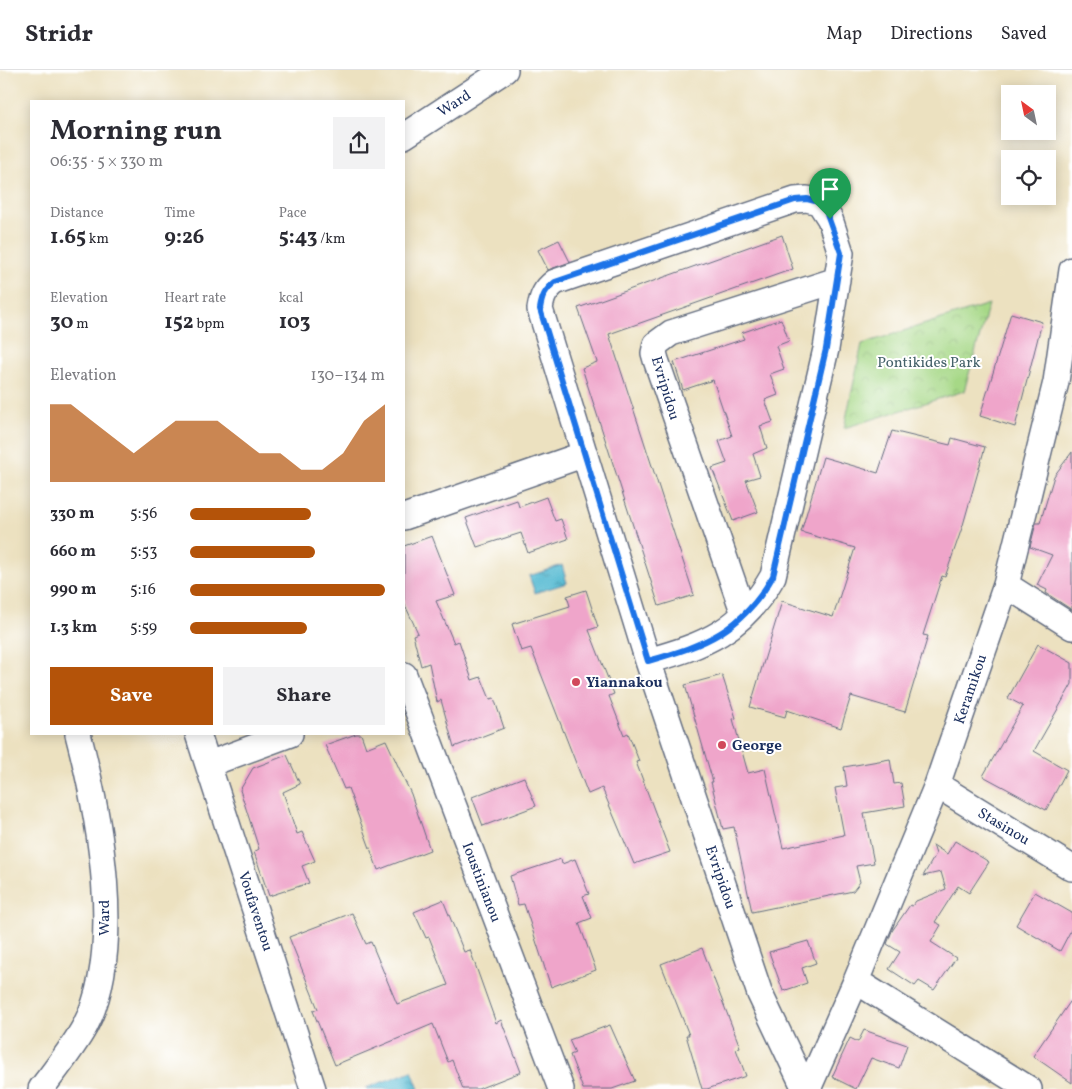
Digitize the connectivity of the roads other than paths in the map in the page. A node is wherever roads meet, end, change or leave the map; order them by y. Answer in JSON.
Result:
{"nodes":[{"id":1,"x":505,"y":70,"type":"edge"},
{"id":2,"x":405,"y":135,"type":"edge"},
{"id":3,"x":1072,"y":270,"type":"edge"},
{"id":4,"x":837,"y":280,"type":"junction"},
{"id":5,"x":1064,"y":385,"type":"edge"},
{"id":6,"x":585,"y":454,"type":"junction"},
{"id":7,"x":405,"y":517,"type":"edge"},
{"id":8,"x":1006,"y":585,"type":"junction"},
{"id":9,"x":744,"y":614,"type":"junction"},
{"id":10,"x":1072,"y":627,"type":"edge"},
{"id":11,"x":648,"y":661,"type":"junction"},
{"id":12,"x":405,"y":685,"type":"edge"},
{"id":13,"x":78,"y":735,"type":"edge"},
{"id":14,"x":198,"y":735,"type":"edge"},
{"id":15,"x":287,"y":735,"type":"edge"},
{"id":16,"x":209,"y":764,"type":"junction"},
{"id":17,"x":936,"y":785,"type":"junction"},
{"id":18,"x":1072,"y":868,"type":"edge"},
{"id":19,"x":856,"y":981,"type":"junction"},
{"id":20,"x":41,"y":1089,"type":"edge"},
{"id":21,"x":313,"y":1089,"type":"edge"},
{"id":22,"x":561,"y":1089,"type":"edge"},
{"id":23,"x":806,"y":1089,"type":"edge"},
{"id":24,"x":1029,"y":1089,"type":"edge"}],
"edges":[{"from":1,"to":2,"type":"street","name":"Ward"},
{"from":3,"to":5,"type":"street","name":"Keramikou"},
{"from":4,"to":6,"type":"street","name":"Evripidou"},
{"from":4,"to":9,"type":"street","name":"Evripidou"},
{"from":4,"to":9,"type":"street","name":"Evripidou"},
{"from":5,"to":8,"type":"street","name":"Keramikou"},
{"from":6,"to":7,"type":"street"},
{"from":6,"to":11,"type":"street","name":"Evripidou"},
{"from":8,"to":10,"type":"street"},
{"from":8,"to":17,"type":"street","name":"Keramikou"},
{"from":9,"to":11,"type":"street","name":"Evripidou"},
{"from":11,"to":23,"type":"street","name":"Evripidou"},
{"from":12,"to":22,"type":"street","name":"Ioustinianou"},
{"from":13,"to":20,"type":"street","name":"Ward"},
{"from":14,"to":16,"type":"street","name":"Voufaventou"},
{"from":15,"to":16,"type":"street"},
{"from":16,"to":21,"type":"street","name":"Voufaventou"},
{"from":17,"to":18,"type":"street","name":"Stasinou"},
{"from":17,"to":19,"type":"street","name":"Keramikou"},
{"from":19,"to":23,"type":"street","name":"Keramikou"},
{"from":19,"to":24,"type":"street"}]}
